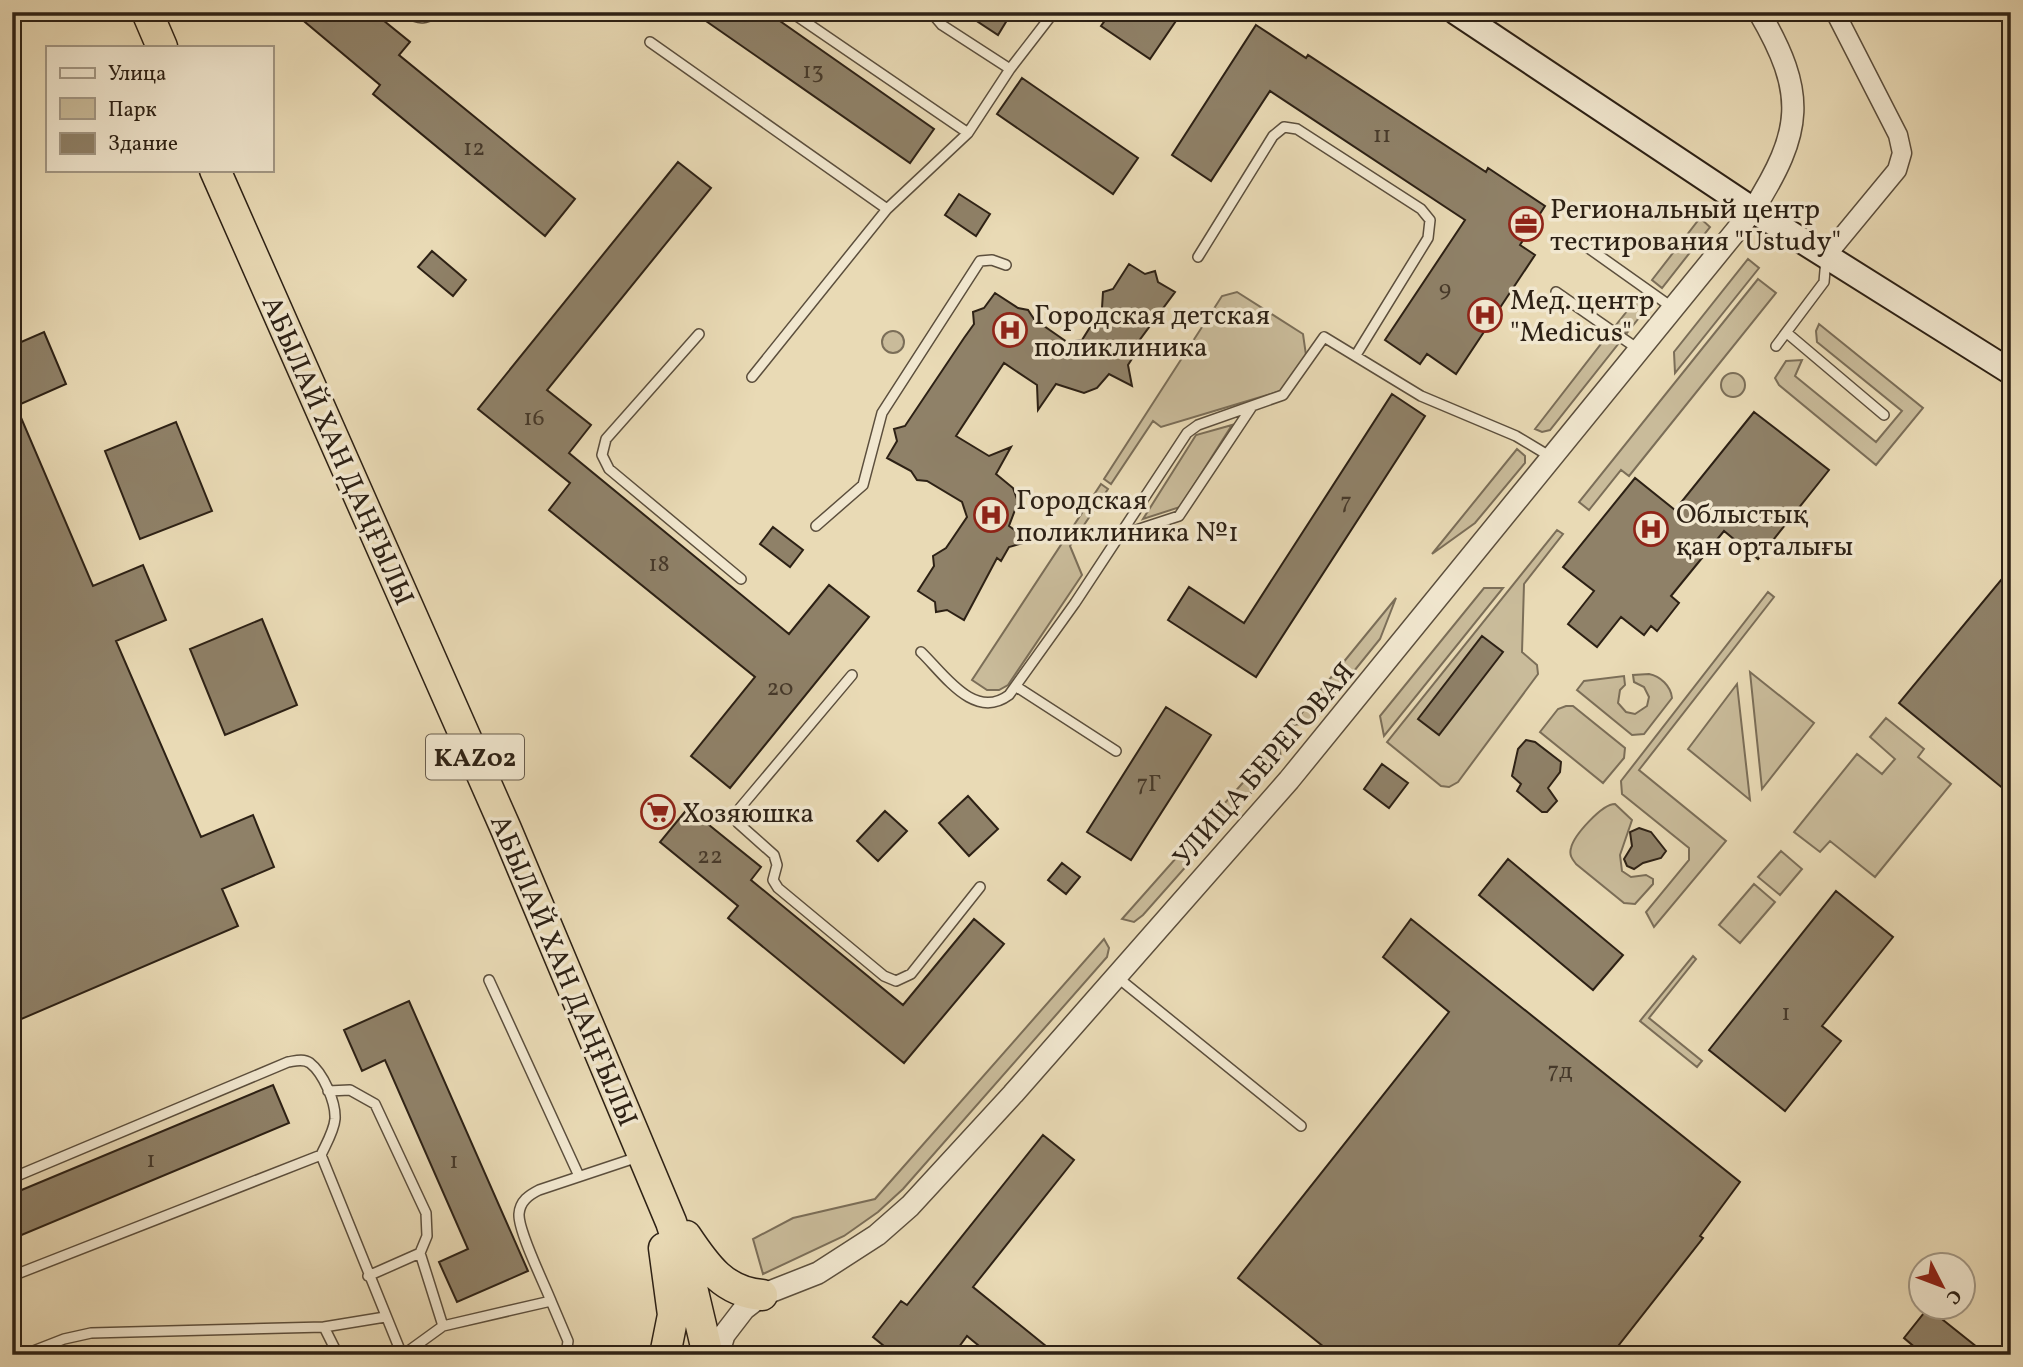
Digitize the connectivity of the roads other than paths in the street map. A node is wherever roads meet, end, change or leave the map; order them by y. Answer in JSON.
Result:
{"nodes":[{"id":1,"x":147,"y":12,"type":"edge"},
{"id":2,"x":407,"y":12,"type":"edge"},
{"id":3,"x":439,"y":12,"type":"edge"},
{"id":4,"x":791,"y":12,"type":"edge"},
{"id":5,"x":931,"y":12,"type":"edge"},
{"id":6,"x":1054,"y":12,"type":"edge"},
{"id":7,"x":1456,"y":12,"type":"edge"},
{"id":8,"x":1759,"y":12,"type":"edge"},
{"id":9,"x":1835,"y":12,"type":"edge"},
{"id":10,"x":650,"y":42,"type":"dead end"},
{"id":11,"x":162,"y":46,"type":"edge"},
{"id":12,"x":1010,"y":69,"type":"junction"},
{"id":13,"x":968,"y":133,"type":"junction"},
{"id":14,"x":216,"y":172,"type":"edge"},
{"id":15,"x":887,"y":209,"type":"junction"},
{"id":16,"x":1753,"y":210,"type":"junction"},
{"id":17,"x":1587,"y":247,"type":"dead end"},
{"id":18,"x":1826,"y":256,"type":"junction"},
{"id":19,"x":1198,"y":257,"type":"dead end"},
{"id":20,"x":1006,"y":265,"type":"dead end"},
{"id":21,"x":1556,"y":292,"type":"dead end"},
{"id":22,"x":1673,"y":308,"type":"junction"},
{"id":23,"x":1787,"y":333,"type":"junction"},
{"id":24,"x":699,"y":334,"type":"dead end"},
{"id":25,"x":1776,"y":346,"type":"dead end"},
{"id":26,"x":1639,"y":350,"type":"junction"},
{"id":27,"x":1356,"y":355,"type":"junction"},
{"id":28,"x":2011,"y":372,"type":"edge"},
{"id":29,"x":752,"y":377,"type":"dead end"},
{"id":30,"x":1252,"y":408,"type":"junction"},
{"id":31,"x":1884,"y":415,"type":"dead end"},
{"id":32,"x":1552,"y":458,"type":"junction"},
{"id":33,"x":816,"y":526,"type":"dead end"},
{"id":34,"x":1118,"y":536,"type":"junction"},
{"id":35,"x":741,"y":579,"type":"dead end"},
{"id":36,"x":921,"y":652,"type":"dead end"},
{"id":37,"x":852,"y":675,"type":"dead end"},
{"id":38,"x":1017,"y":687,"type":"junction"},
{"id":39,"x":1116,"y":751,"type":"dead end"},
{"id":40,"x":980,"y":887,"type":"dead end"},
{"id":41,"x":1116,"y":976,"type":"junction"},
{"id":42,"x":489,"y":980,"type":"dead end"},
{"id":43,"x":328,"y":1091,"type":"junction"},
{"id":44,"x":1301,"y":1126,"type":"dead end"},
{"id":45,"x":321,"y":1156,"type":"junction"},
{"id":46,"x":648,"y":1168,"type":"junction"},
{"id":47,"x":579,"y":1176,"type":"junction"},
{"id":48,"x":12,"y":1178,"type":"edge"},
{"id":49,"x":420,"y":1253,"type":"junction"},
{"id":50,"x":12,"y":1276,"type":"edge"},
{"id":51,"x":368,"y":1276,"type":"junction"},
{"id":52,"x":762,"y":1295,"type":"junction"},
{"id":53,"x":551,"y":1301,"type":"junction"},
{"id":54,"x":385,"y":1317,"type":"junction"},
{"id":55,"x":324,"y":1326,"type":"junction"},
{"id":56,"x":443,"y":1326,"type":"junction"},
{"id":57,"x":23,"y":1355,"type":"edge"},
{"id":58,"x":338,"y":1355,"type":"edge"},
{"id":59,"x":402,"y":1355,"type":"edge"},
{"id":60,"x":566,"y":1355,"type":"edge"},
{"id":61,"x":665,"y":1355,"type":"edge"},
{"id":62,"x":708,"y":1355,"type":"edge"},
{"id":63,"x":718,"y":1355,"type":"edge"}],
"edges":[{"from":1,"to":11,"type":"highway"},
{"from":2,"to":3,"type":"lane"},
{"from":4,"to":13,"type":"lane"},
{"from":5,"to":12,"type":"lane"},
{"from":6,"to":12,"type":"lane"},
{"from":7,"to":16,"type":"main road"},
{"from":8,"to":16,"type":"street","name":"УЛИЦА БЕРЕГОВАЯ"},
{"from":9,"to":18,"type":"street"},
{"from":10,"to":15,"type":"lane"},
{"from":12,"to":13,"type":"lane"},
{"from":13,"to":15,"type":"lane"},
{"from":14,"to":46,"type":"highway","name":"АБЫЛАЙ ХАН ДАҢҒЫЛЫ","number":"KАZ02"},
{"from":15,"to":29,"type":"lane"},
{"from":16,"to":18,"type":"main road"},
{"from":16,"to":22,"type":"street","name":"УЛИЦА БЕРЕГОВАЯ"},
{"from":17,"to":22,"type":"lane"},
{"from":18,"to":23,"type":"lane"},
{"from":18,"to":28,"type":"main road"},
{"from":19,"to":27,"type":"lane"},
{"from":20,"to":33,"type":"lane"},
{"from":21,"to":26,"type":"lane"},
{"from":22,"to":26,"type":"street","name":"УЛИЦА БЕРЕГОВАЯ"},
{"from":23,"to":25,"type":"lane"},
{"from":23,"to":31,"type":"lane"},
{"from":24,"to":35,"type":"lane"},
{"from":26,"to":32,"type":"street","name":"УЛИЦА БЕРЕГОВАЯ"},
{"from":27,"to":30,"type":"lane"},
{"from":27,"to":32,"type":"lane"},
{"from":30,"to":34,"type":"lane"},
{"from":30,"to":34,"type":"lane"},
{"from":32,"to":41,"type":"street","name":"УЛИЦА БЕРЕГОВАЯ"},
{"from":34,"to":38,"type":"lane"},
{"from":36,"to":38,"type":"lane"},
{"from":37,"to":40,"type":"lane"},
{"from":38,"to":39,"type":"lane"},
{"from":41,"to":44,"type":"lane"},
{"from":41,"to":52,"type":"street","name":"УЛИЦА БЕРЕГОВАЯ"},
{"from":42,"to":47,"type":"lane"},
{"from":43,"to":45,"type":"lane"},
{"from":43,"to":48,"type":"lane"},
{"from":43,"to":49,"type":"lane"},
{"from":45,"to":50,"type":"lane"},
{"from":45,"to":51,"type":"lane"},
{"from":46,"to":47,"type":"lane"},
{"from":46,"to":52,"type":"highway"},
{"from":46,"to":61,"type":"highway"},
{"from":46,"to":62,"type":"highway","name":"АБЫЛАЙ ХАН ДАҢҒЫЛЫ","number":"KАZ02"},
{"from":47,"to":53,"type":"lane"},
{"from":49,"to":51,"type":"lane"},
{"from":49,"to":56,"type":"lane"},
{"from":51,"to":54,"type":"lane"},
{"from":52,"to":63,"type":"street","name":"УЛИЦА БЕРЕГОВАЯ"},
{"from":53,"to":56,"type":"lane"},
{"from":53,"to":60,"type":"lane"},
{"from":54,"to":55,"type":"lane"},
{"from":54,"to":59,"type":"lane"},
{"from":55,"to":57,"type":"lane"},
{"from":55,"to":58,"type":"lane"},
{"from":56,"to":59,"type":"lane"}]}
